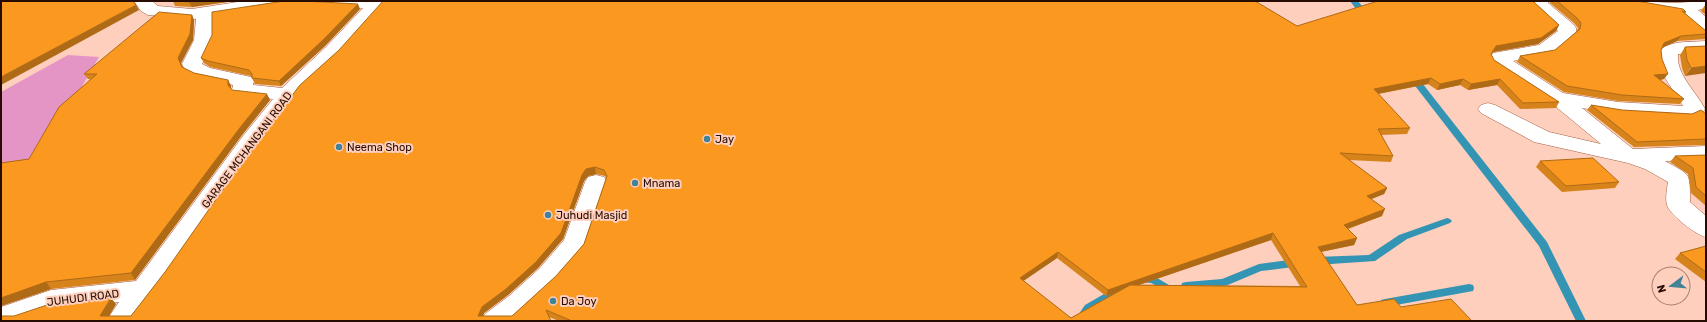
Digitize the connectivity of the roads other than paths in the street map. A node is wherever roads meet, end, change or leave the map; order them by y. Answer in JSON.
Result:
{"nodes":[{"id":1,"x":143,"y":1,"type":"edge"},
{"id":2,"x":280,"y":1,"type":"edge"},
{"id":3,"x":313,"y":1,"type":"edge"},
{"id":4,"x":1540,"y":1,"type":"edge"},
{"id":5,"x":1640,"y":1,"type":"edge"},
{"id":6,"x":1706,"y":3,"type":"edge"},
{"id":7,"x":1684,"y":7,"type":"junction"},
{"id":8,"x":204,"y":13,"type":"junction"},
{"id":9,"x":1706,"y":26,"type":"edge"},
{"id":10,"x":1706,"y":47,"type":"edge"},
{"id":11,"x":288,"y":94,"type":"junction"},
{"id":12,"x":1556,"y":97,"type":"junction"},
{"id":13,"x":1488,"y":109,"type":"dead end"},
{"id":14,"x":1706,"y":153,"type":"edge"},
{"id":15,"x":1628,"y":156,"type":"junction"},
{"id":16,"x":1653,"y":164,"type":"junction"},
{"id":17,"x":596,"y":182,"type":"dead end"},
{"id":18,"x":1706,"y":228,"type":"edge"},
{"id":19,"x":143,"y":290,"type":"junction"},
{"id":20,"x":1,"y":317,"type":"edge"},
{"id":21,"x":119,"y":321,"type":"edge"},
{"id":22,"x":494,"y":321,"type":"edge"}],
"edges":[{"from":1,"to":8,"type":"street"},
{"from":2,"to":8,"type":"street"},
{"from":3,"to":11,"type":"street","name":"GARAGE MCHANGANI ROAD"},
{"from":4,"to":12,"type":"street"},
{"from":5,"to":7,"type":"street"},
{"from":6,"to":7,"type":"street"},
{"from":7,"to":9,"type":"street"},
{"from":8,"to":11,"type":"street"},
{"from":10,"to":12,"type":"street"},
{"from":11,"to":19,"type":"street","name":"GARAGE MCHANGANI ROAD"},
{"from":12,"to":15,"type":"street"},
{"from":13,"to":16,"type":"street"},
{"from":14,"to":15,"type":"street"},
{"from":15,"to":16,"type":"street"},
{"from":16,"to":18,"type":"street"},
{"from":17,"to":22,"type":"street"},
{"from":19,"to":20,"type":"street","name":"JUHUDI ROAD"},
{"from":19,"to":21,"type":"street","name":"GARAGE MCHANGANI ROAD"}]}
